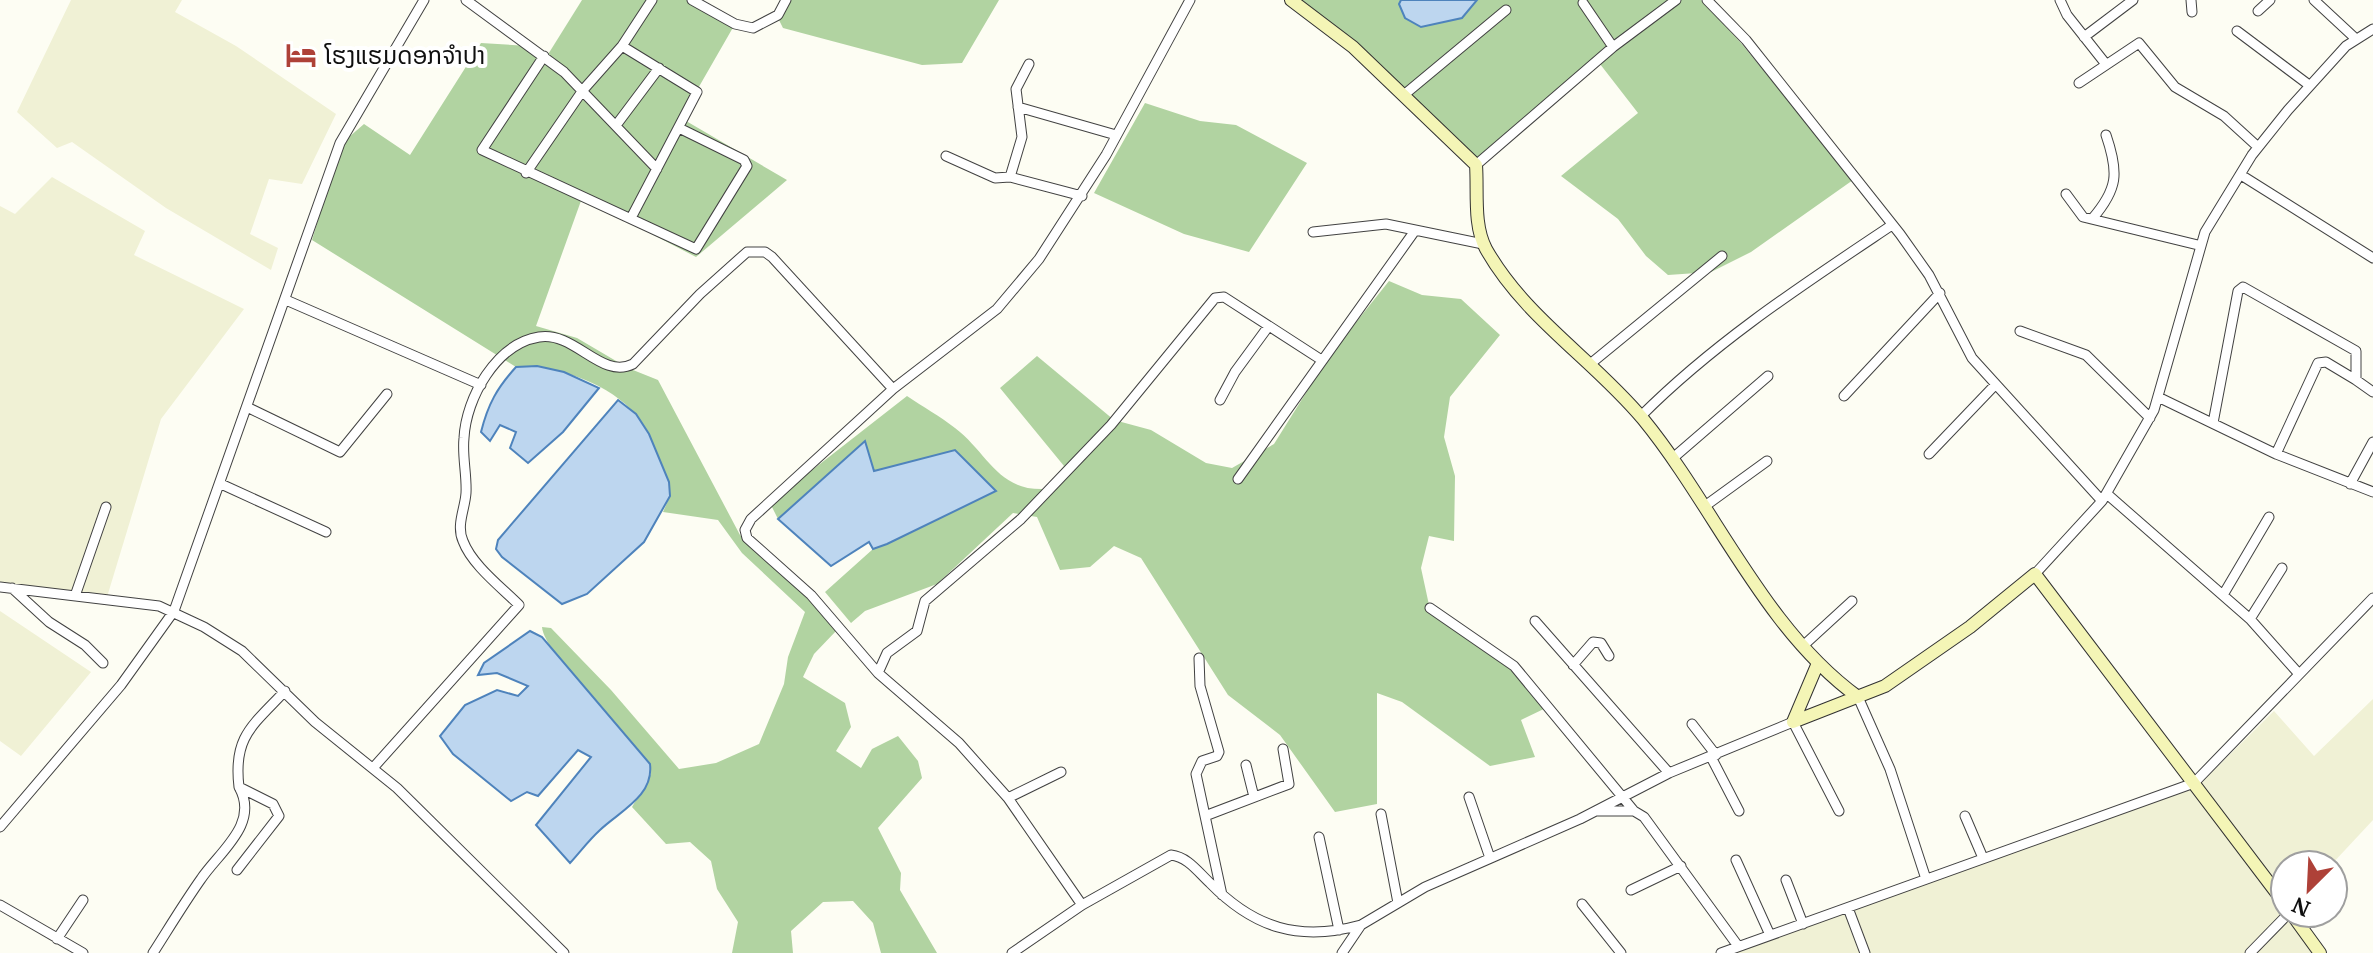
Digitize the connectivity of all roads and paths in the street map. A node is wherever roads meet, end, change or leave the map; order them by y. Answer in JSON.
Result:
{"nodes":[{"id":1,"x":424,"y":0,"type":"edge"},
{"id":2,"x":466,"y":0,"type":"edge"},
{"id":3,"x":652,"y":0,"type":"edge"},
{"id":4,"x":692,"y":0,"type":"edge"},
{"id":5,"x":786,"y":0,"type":"edge"},
{"id":6,"x":1190,"y":0,"type":"edge"},
{"id":7,"x":1291,"y":0,"type":"edge"},
{"id":8,"x":1676,"y":0,"type":"edge"},
{"id":9,"x":1707,"y":0,"type":"edge"},
{"id":10,"x":2060,"y":0,"type":"edge"},
{"id":11,"x":2133,"y":0,"type":"edge"},
{"id":12,"x":2191,"y":0,"type":"edge"},
{"id":13,"x":2270,"y":0,"type":"edge"},
{"id":14,"x":2314,"y":0,"type":"edge"},
{"id":15,"x":1583,"y":3,"type":"dead end"},
{"id":16,"x":1506,"y":10,"type":"dead end"},
{"id":17,"x":2258,"y":11,"type":"dead end"},
{"id":18,"x":2192,"y":12,"type":"dead end"},
{"id":19,"x":2373,"y":29,"type":"edge"},
{"id":20,"x":2237,"y":31,"type":"dead end"},
{"id":21,"x":2084,"y":37,"type":"junction"},
{"id":22,"x":2356,"y":39,"type":"junction"},
{"id":23,"x":622,"y":46,"type":"junction"},
{"id":24,"x":1613,"y":47,"type":"junction"},
{"id":25,"x":544,"y":56,"type":"junction"},
{"id":26,"x":2105,"y":63,"type":"junction"},
{"id":27,"x":1029,"y":64,"type":"dead end"},
{"id":28,"x":659,"y":68,"type":"junction"},
{"id":29,"x":2079,"y":83,"type":"dead end"},
{"id":30,"x":2309,"y":85,"type":"junction"},
{"id":31,"x":583,"y":90,"type":"junction"},
{"id":32,"x":1405,"y":94,"type":"junction"},
{"id":33,"x":1018,"y":107,"type":"junction"},
{"id":34,"x":617,"y":124,"type":"junction"},
{"id":35,"x":679,"y":128,"type":"junction"},
{"id":36,"x":1116,"y":135,"type":"junction"},
{"id":37,"x":2106,"y":135,"type":"dead end"},
{"id":38,"x":2258,"y":147,"type":"junction"},
{"id":39,"x":946,"y":156,"type":"dead end"},
{"id":40,"x":1476,"y":165,"type":"junction"},
{"id":41,"x":657,"y":169,"type":"junction"},
{"id":42,"x":526,"y":173,"type":"junction"},
{"id":43,"x":2241,"y":175,"type":"junction"},
{"id":44,"x":1010,"y":177,"type":"junction"},
{"id":45,"x":2066,"y":194,"type":"dead end"},
{"id":46,"x":1082,"y":196,"type":"junction"},
{"id":47,"x":631,"y":218,"type":"junction"},
{"id":48,"x":2092,"y":219,"type":"junction"},
{"id":49,"x":1892,"y":225,"type":"junction"},
{"id":50,"x":1313,"y":232,"type":"dead end"},
{"id":51,"x":1414,"y":232,"type":"junction"},
{"id":52,"x":1483,"y":244,"type":"junction"},
{"id":53,"x":2198,"y":245,"type":"junction"},
{"id":54,"x":1722,"y":256,"type":"dead end"},
{"id":55,"x":2373,"y":258,"type":"edge"},
{"id":56,"x":1940,"y":293,"type":"junction"},
{"id":57,"x":286,"y":300,"type":"junction"},
{"id":58,"x":1268,"y":327,"type":"junction"},
{"id":59,"x":2020,"y":331,"type":"dead end"},
{"id":60,"x":1320,"y":359,"type":"junction"},
{"id":61,"x":1589,"y":365,"type":"junction"},
{"id":62,"x":1768,"y":376,"type":"dead end"},
{"id":63,"x":2356,"y":380,"type":"junction"},
{"id":64,"x":481,"y":385,"type":"junction"},
{"id":65,"x":1995,"y":385,"type":"junction"},
{"id":66,"x":893,"y":389,"type":"junction"},
{"id":67,"x":2373,"y":392,"type":"edge"},
{"id":68,"x":387,"y":394,"type":"dead end"},
{"id":69,"x":1844,"y":396,"type":"dead end"},
{"id":70,"x":2158,"y":397,"type":"junction"},
{"id":71,"x":1220,"y":400,"type":"dead end"},
{"id":72,"x":249,"y":408,"type":"junction"},
{"id":73,"x":1641,"y":416,"type":"junction"},
{"id":74,"x":2150,"y":418,"type":"junction"},
{"id":75,"x":2213,"y":423,"type":"junction"},
{"id":76,"x":2373,"y":442,"type":"edge"},
{"id":77,"x":1929,"y":454,"type":"dead end"},
{"id":78,"x":2276,"y":454,"type":"junction"},
{"id":79,"x":1673,"y":458,"type":"junction"},
{"id":80,"x":1767,"y":461,"type":"dead end"},
{"id":81,"x":1238,"y":479,"type":"dead end"},
{"id":82,"x":221,"y":484,"type":"junction"},
{"id":83,"x":2350,"y":484,"type":"junction"},
{"id":84,"x":2373,"y":492,"type":"edge"},
{"id":85,"x":2104,"y":497,"type":"junction"},
{"id":86,"x":1705,"y":506,"type":"junction"},
{"id":87,"x":106,"y":507,"type":"dead end"},
{"id":88,"x":2269,"y":517,"type":"dead end"},
{"id":89,"x":326,"y":532,"type":"dead end"},
{"id":90,"x":2282,"y":568,"type":"dead end"},
{"id":91,"x":2035,"y":574,"type":"junction"},
{"id":92,"x":0,"y":587,"type":"edge"},
{"id":93,"x":12,"y":588,"type":"junction"},
{"id":94,"x":2223,"y":595,"type":"junction"},
{"id":95,"x":75,"y":596,"type":"junction"},
{"id":96,"x":2373,"y":598,"type":"edge"},
{"id":97,"x":1852,"y":601,"type":"dead end"},
{"id":98,"x":1430,"y":608,"type":"dead end"},
{"id":99,"x":174,"y":611,"type":"junction"},
{"id":100,"x":2250,"y":619,"type":"junction"},
{"id":101,"x":1535,"y":621,"type":"dead end"},
{"id":102,"x":1804,"y":645,"type":"junction"},
{"id":103,"x":1609,"y":656,"type":"dead end"},
{"id":104,"x":1199,"y":658,"type":"dead end"},
{"id":105,"x":103,"y":663,"type":"dead end"},
{"id":106,"x":1818,"y":663,"type":"junction"},
{"id":107,"x":1573,"y":665,"type":"junction"},
{"id":108,"x":878,"y":673,"type":"junction"},
{"id":109,"x":2299,"y":674,"type":"junction"},
{"id":110,"x":285,"y":691,"type":"junction"},
{"id":111,"x":1858,"y":697,"type":"junction"},
{"id":112,"x":1793,"y":722,"type":"junction"},
{"id":113,"x":1692,"y":724,"type":"dead end"},
{"id":114,"x":1283,"y":749,"type":"dead end"},
{"id":115,"x":1714,"y":756,"type":"junction"},
{"id":116,"x":1246,"y":765,"type":"dead end"},
{"id":117,"x":373,"y":768,"type":"junction"},
{"id":118,"x":1061,"y":772,"type":"dead end"},
{"id":119,"x":1669,"y":773,"type":"junction"},
{"id":120,"x":2194,"y":783,"type":"junction"},
{"id":121,"x":239,"y":787,"type":"junction"},
{"id":122,"x":1622,"y":794,"type":"junction"},
{"id":123,"x":1254,"y":797,"type":"junction"},
{"id":124,"x":1469,"y":797,"type":"dead end"},
{"id":125,"x":1008,"y":798,"type":"junction"},
{"id":126,"x":1596,"y":811,"type":"junction"},
{"id":127,"x":1634,"y":811,"type":"junction"},
{"id":128,"x":1739,"y":811,"type":"dead end"},
{"id":129,"x":1839,"y":811,"type":"dead end"},
{"id":130,"x":1381,"y":814,"type":"dead end"},
{"id":131,"x":1205,"y":816,"type":"junction"},
{"id":132,"x":1965,"y":816,"type":"dead end"},
{"id":133,"x":0,"y":827,"type":"edge"},
{"id":134,"x":1319,"y":837,"type":"dead end"},
{"id":135,"x":1490,"y":858,"type":"junction"},
{"id":136,"x":1983,"y":858,"type":"junction"},
{"id":137,"x":1736,"y":860,"type":"dead end"},
{"id":138,"x":1681,"y":866,"type":"junction"},
{"id":139,"x":237,"y":870,"type":"dead end"},
{"id":140,"x":1926,"y":879,"type":"junction"},
{"id":141,"x":1786,"y":880,"type":"dead end"},
{"id":142,"x":2269,"y":883,"type":"edge"},
{"id":143,"x":1631,"y":890,"type":"dead end"},
{"id":144,"x":1222,"y":895,"type":"junction"},
{"id":145,"x":83,"y":900,"type":"dead end"},
{"id":146,"x":1398,"y":903,"type":"junction"},
{"id":147,"x":1582,"y":904,"type":"dead end"},
{"id":148,"x":0,"y":905,"type":"edge"},
{"id":149,"x":1082,"y":905,"type":"junction"},
{"id":150,"x":1848,"y":908,"type":"junction"},
{"id":151,"x":1803,"y":924,"type":"junction"},
{"id":152,"x":1361,"y":925,"type":"junction"},
{"id":153,"x":2274,"y":929,"type":"edge"},
{"id":154,"x":2302,"y":929,"type":"edge"},
{"id":155,"x":1339,"y":930,"type":"junction"},
{"id":156,"x":1770,"y":935,"type":"junction"},
{"id":157,"x":57,"y":939,"type":"junction"},
{"id":158,"x":1738,"y":946,"type":"junction"},
{"id":159,"x":83,"y":953,"type":"edge"},
{"id":160,"x":153,"y":953,"type":"edge"},
{"id":161,"x":564,"y":953,"type":"edge"},
{"id":162,"x":1012,"y":953,"type":"edge"},
{"id":163,"x":1342,"y":953,"type":"edge"},
{"id":164,"x":1621,"y":953,"type":"edge"},
{"id":165,"x":1721,"y":953,"type":"edge"},
{"id":166,"x":1865,"y":953,"type":"edge"},
{"id":167,"x":2250,"y":953,"type":"edge"},
{"id":168,"x":2320,"y":953,"type":"edge"}],
"edges":[{"from":1,"to":57,"type":"street"},
{"from":2,"to":25,"type":"street"},
{"from":3,"to":23,"type":"street"},
{"from":4,"to":5,"type":"street"},
{"from":6,"to":36,"type":"street"},
{"from":7,"to":32,"type":"street"},
{"from":8,"to":24,"type":"street"},
{"from":9,"to":49,"type":"street"},
{"from":10,"to":21,"type":"street"},
{"from":11,"to":21,"type":"street"},
{"from":12,"to":18,"type":"street"},
{"from":13,"to":17,"type":"street"},
{"from":14,"to":22,"type":"street"},
{"from":15,"to":24,"type":"street"},
{"from":16,"to":32,"type":"street"},
{"from":19,"to":22,"type":"street"},
{"from":20,"to":30,"type":"street"},
{"from":21,"to":26,"type":"street"},
{"from":22,"to":30,"type":"street"},
{"from":23,"to":28,"type":"street"},
{"from":23,"to":31,"type":"street"},
{"from":24,"to":40,"type":"street"},
{"from":25,"to":31,"type":"street"},
{"from":25,"to":42,"type":"street"},
{"from":26,"to":29,"type":"street"},
{"from":26,"to":38,"type":"street"},
{"from":27,"to":33,"type":"street"},
{"from":28,"to":34,"type":"street"},
{"from":28,"to":35,"type":"street"},
{"from":30,"to":38,"type":"street"},
{"from":31,"to":34,"type":"street"},
{"from":31,"to":42,"type":"street"},
{"from":32,"to":40,"type":"street"},
{"from":33,"to":36,"type":"street"},
{"from":33,"to":44,"type":"street"},
{"from":34,"to":41,"type":"street"},
{"from":35,"to":41,"type":"street"},
{"from":35,"to":47,"type":"street"},
{"from":36,"to":46,"type":"street"},
{"from":37,"to":48,"type":"street"},
{"from":38,"to":43,"type":"street"},
{"from":39,"to":44,"type":"street"},
{"from":40,"to":52,"type":"street"},
{"from":41,"to":47,"type":"street"},
{"from":42,"to":47,"type":"street"},
{"from":43,"to":53,"type":"street"},
{"from":43,"to":55,"type":"street"},
{"from":44,"to":46,"type":"street"},
{"from":45,"to":48,"type":"street"},
{"from":46,"to":66,"type":"street"},
{"from":48,"to":53,"type":"street"},
{"from":49,"to":56,"type":"street"},
{"from":49,"to":73,"type":"street"},
{"from":50,"to":51,"type":"street"},
{"from":51,"to":52,"type":"street"},
{"from":51,"to":60,"type":"street"},
{"from":52,"to":61,"type":"street"},
{"from":53,"to":70,"type":"street"},
{"from":54,"to":61,"type":"street"},
{"from":56,"to":65,"type":"street"},
{"from":56,"to":69,"type":"street"},
{"from":57,"to":64,"type":"street"},
{"from":57,"to":72,"type":"street"},
{"from":58,"to":60,"type":"street"},
{"from":58,"to":71,"type":"street"},
{"from":58,"to":108,"type":"street"},
{"from":59,"to":74,"type":"street"},
{"from":60,"to":81,"type":"street"},
{"from":61,"to":73,"type":"street"},
{"from":62,"to":79,"type":"street"},
{"from":63,"to":67,"type":"street"},
{"from":63,"to":75,"type":"street"},
{"from":63,"to":78,"type":"street"},
{"from":64,"to":66,"type":"street"},
{"from":64,"to":117,"type":"street"},
{"from":65,"to":77,"type":"street"},
{"from":65,"to":85,"type":"street"},
{"from":66,"to":108,"type":"street"},
{"from":68,"to":72,"type":"street"},
{"from":70,"to":74,"type":"street"},
{"from":70,"to":75,"type":"street"},
{"from":72,"to":82,"type":"street"},
{"from":73,"to":79,"type":"street"},
{"from":74,"to":85,"type":"street"},
{"from":75,"to":78,"type":"street"},
{"from":76,"to":83,"type":"street"},
{"from":78,"to":83,"type":"street"},
{"from":79,"to":86,"type":"street"},
{"from":80,"to":86,"type":"street"},
{"from":82,"to":89,"type":"street"},
{"from":82,"to":99,"type":"street"},
{"from":83,"to":84,"type":"street"},
{"from":85,"to":91,"type":"street"},
{"from":85,"to":94,"type":"street"},
{"from":86,"to":102,"type":"street"},
{"from":87,"to":95,"type":"street"},
{"from":88,"to":94,"type":"street"},
{"from":90,"to":100,"type":"street"},
{"from":91,"to":111,"type":"street"},
{"from":91,"to":120,"type":"street"},
{"from":92,"to":93,"type":"street"},
{"from":93,"to":95,"type":"street"},
{"from":93,"to":105,"type":"street"},
{"from":94,"to":100,"type":"street"},
{"from":95,"to":99,"type":"street"},
{"from":96,"to":109,"type":"street"},
{"from":97,"to":102,"type":"street"},
{"from":98,"to":122,"type":"street"},
{"from":99,"to":110,"type":"street"},
{"from":99,"to":133,"type":"street"},
{"from":100,"to":109,"type":"street"},
{"from":101,"to":107,"type":"street"},
{"from":102,"to":106,"type":"street"},
{"from":103,"to":107,"type":"street"},
{"from":104,"to":131,"type":"street"},
{"from":106,"to":111,"type":"street"},
{"from":106,"to":112,"type":"street"},
{"from":107,"to":119,"type":"street"},
{"from":108,"to":125,"type":"street"},
{"from":109,"to":120,"type":"street"},
{"from":110,"to":117,"type":"street"},
{"from":110,"to":121,"type":"street"},
{"from":111,"to":112,"type":"street"},
{"from":111,"to":140,"type":"street"},
{"from":112,"to":115,"type":"street"},
{"from":112,"to":129,"type":"street"},
{"from":113,"to":115,"type":"street"},
{"from":114,"to":123,"type":"street"},
{"from":115,"to":119,"type":"street"},
{"from":115,"to":128,"type":"street"},
{"from":116,"to":123,"type":"street"},
{"from":117,"to":161,"type":"street"},
{"from":118,"to":125,"type":"street"},
{"from":119,"to":122,"type":"street"},
{"from":120,"to":136,"type":"street"},
{"from":120,"to":142,"type":"street"},
{"from":121,"to":139,"type":"street"},
{"from":121,"to":160,"type":"street"},
{"from":122,"to":126,"type":"street"},
{"from":122,"to":127,"type":"street"},
{"from":123,"to":131,"type":"street"},
{"from":124,"to":135,"type":"street"},
{"from":125,"to":149,"type":"street"},
{"from":126,"to":127,"type":"street"},
{"from":126,"to":135,"type":"street"},
{"from":127,"to":138,"type":"street"},
{"from":130,"to":146,"type":"street"},
{"from":131,"to":144,"type":"street"},
{"from":132,"to":136,"type":"street"},
{"from":134,"to":155,"type":"street"},
{"from":135,"to":146,"type":"street"},
{"from":136,"to":140,"type":"street"},
{"from":137,"to":156,"type":"street"},
{"from":138,"to":143,"type":"street"},
{"from":138,"to":158,"type":"street"},
{"from":140,"to":150,"type":"street"},
{"from":141,"to":151,"type":"street"},
{"from":144,"to":149,"type":"street"},
{"from":144,"to":155,"type":"street"},
{"from":145,"to":157,"type":"street"},
{"from":146,"to":152,"type":"street"},
{"from":147,"to":164,"type":"street"},
{"from":148,"to":157,"type":"street"},
{"from":149,"to":162,"type":"street"},
{"from":150,"to":151,"type":"street"},
{"from":150,"to":166,"type":"street"},
{"from":151,"to":156,"type":"street"},
{"from":152,"to":155,"type":"street"},
{"from":152,"to":163,"type":"street"},
{"from":153,"to":167,"type":"street"},
{"from":154,"to":168,"type":"street"},
{"from":156,"to":158,"type":"street"},
{"from":157,"to":159,"type":"street"},
{"from":158,"to":165,"type":"street"}]}
